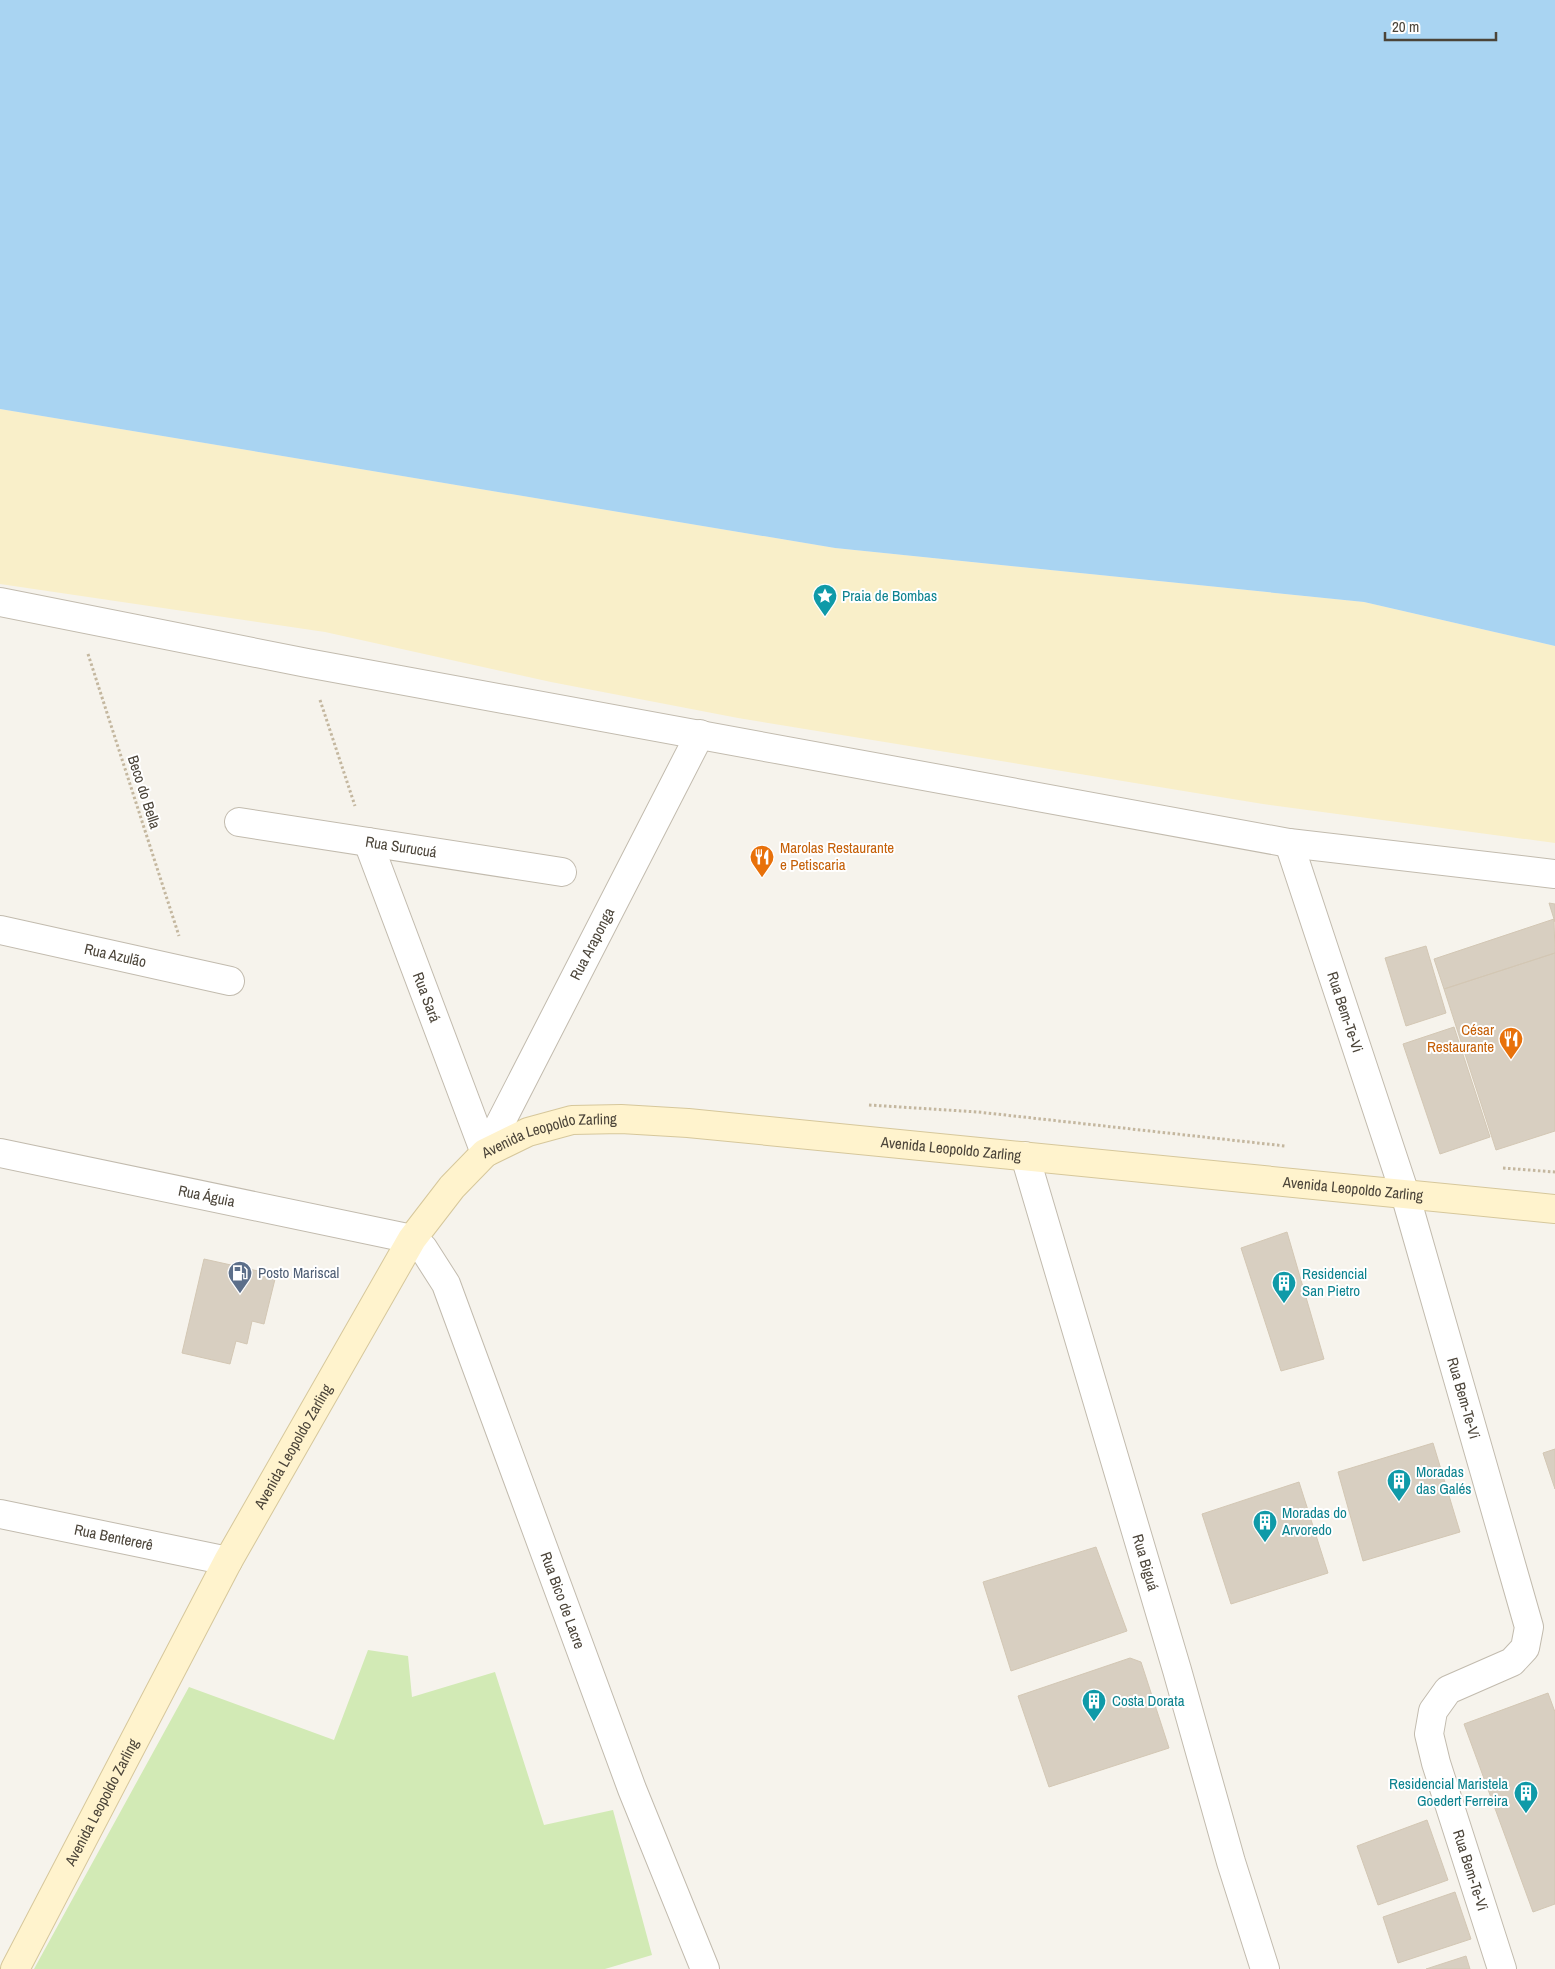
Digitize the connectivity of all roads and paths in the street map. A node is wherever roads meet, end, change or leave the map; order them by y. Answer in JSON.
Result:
{"nodes":[{"id":1,"x":0,"y":602,"type":"edge"},
{"id":2,"x":76,"y":618,"type":"junction"},
{"id":3,"x":307,"y":663,"type":"junction"},
{"id":4,"x":700,"y":734,"type":"junction"},
{"id":5,"x":239,"y":822,"type":"dead end"},
{"id":6,"x":368,"y":842,"type":"junction"},
{"id":7,"x":1290,"y":843,"type":"junction"},
{"id":8,"x":562,"y":872,"type":"dead end"},
{"id":9,"x":1555,"y":874,"type":"edge"},
{"id":10,"x":0,"y":930,"type":"edge"},
{"id":11,"x":190,"y":972,"type":"junction"},
{"id":12,"x":230,"y":982,"type":"dead end"},
{"id":13,"x":0,"y":1153,"type":"edge"},
{"id":14,"x":485,"y":1153,"type":"junction"},
{"id":15,"x":1025,"y":1156,"type":"junction"},
{"id":16,"x":1405,"y":1194,"type":"junction"},
{"id":17,"x":1555,"y":1209,"type":"edge"},
{"id":18,"x":412,"y":1239,"type":"junction"},
{"id":19,"x":0,"y":1514,"type":"edge"},
{"id":20,"x":228,"y":1561,"type":"junction"},
{"id":21,"x":15,"y":1969,"type":"edge"},
{"id":22,"x":705,"y":1969,"type":"edge"},
{"id":23,"x":1265,"y":1969,"type":"edge"},
{"id":24,"x":1502,"y":1969,"type":"edge"}],
"edges":[{"from":1,"to":2,"type":"street"},
{"from":2,"to":3,"type":"street"},
{"from":2,"to":11,"type":"path","name":"Beco do Bella"},
{"from":3,"to":4,"type":"street"},
{"from":3,"to":6,"type":"path"},
{"from":4,"to":7,"type":"street"},
{"from":4,"to":14,"type":"street","name":"Rua Araponga"},
{"from":5,"to":6,"type":"street","name":"Rua Surucuá"},
{"from":6,"to":8,"type":"street","name":"Rua Surucuá"},
{"from":6,"to":14,"type":"street","name":"Rua Sará"},
{"from":7,"to":9,"type":"street"},
{"from":7,"to":16,"type":"street","name":"Rua Bem-Te-Vi"},
{"from":10,"to":11,"type":"street","name":"Rua Azulão"},
{"from":11,"to":12,"type":"street","name":"Rua Azulão"},
{"from":13,"to":18,"type":"street","name":"Rua Águia"},
{"from":14,"to":15,"type":"main road","name":"Avenida Leopoldo Zarling"},
{"from":14,"to":18,"type":"main road","name":"Avenida Leopoldo Zarling"},
{"from":15,"to":16,"type":"main road","name":"Avenida Leopoldo Zarling"},
{"from":15,"to":23,"type":"street","name":"Rua Biguá"},
{"from":16,"to":17,"type":"main road","name":"Avenida Leopoldo Zarling"},
{"from":16,"to":24,"type":"street","name":"Rua Bem-Te-Vi"},
{"from":18,"to":20,"type":"main road","name":"Avenida Leopoldo Zarling"},
{"from":18,"to":22,"type":"street","name":"Rua Bico de Lacre"},
{"from":19,"to":20,"type":"street","name":"Rua Bentererê"},
{"from":20,"to":21,"type":"main road","name":"Avenida Leopoldo Zarling"}]}
